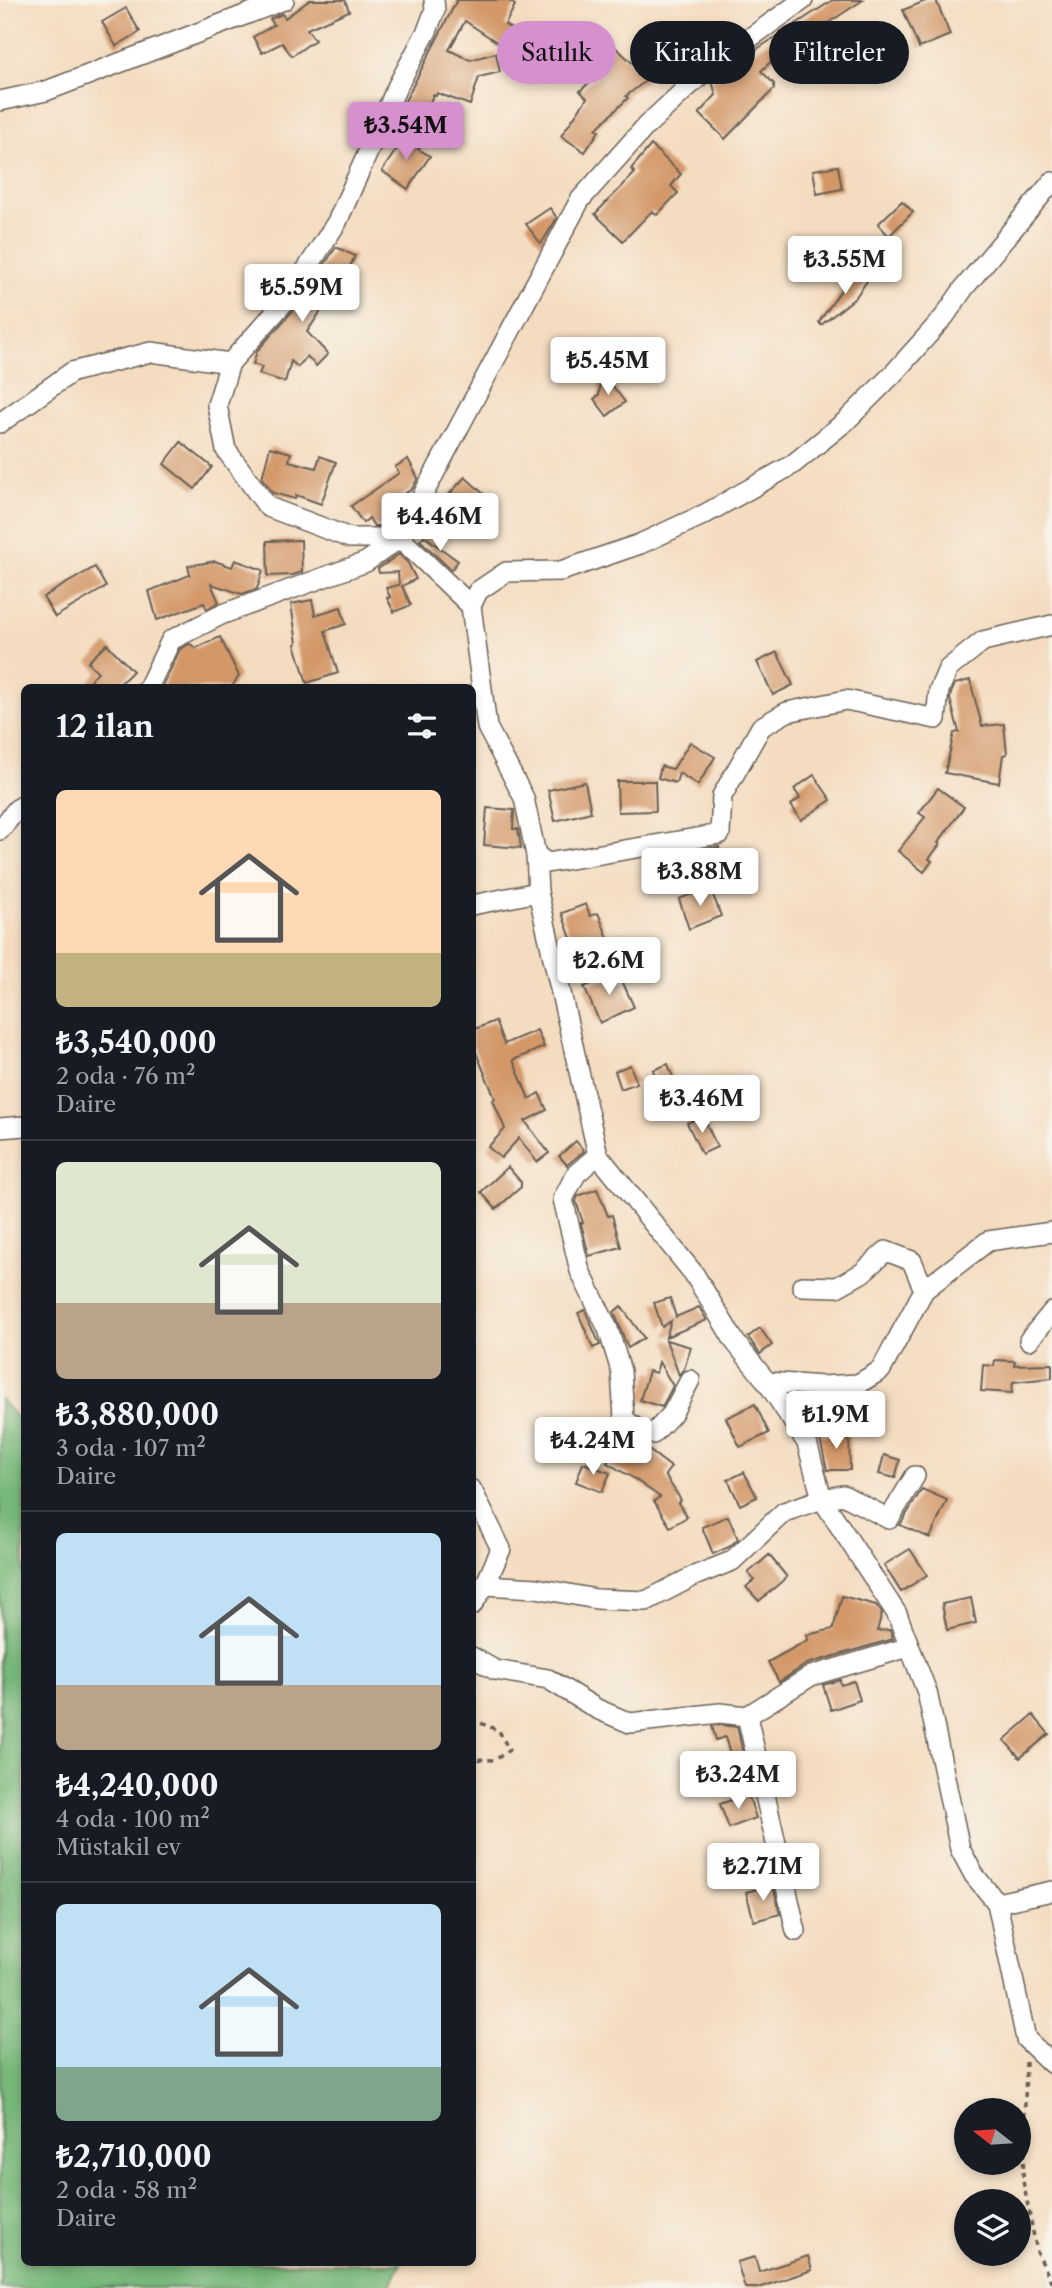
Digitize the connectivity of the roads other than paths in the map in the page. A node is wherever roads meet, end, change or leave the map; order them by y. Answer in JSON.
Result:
{"nodes":[{"id":1,"x":284,"y":0,"type":"edge"},
{"id":2,"x":434,"y":0,"type":"edge"},
{"id":3,"x":803,"y":0,"type":"edge"},
{"id":4,"x":0,"y":101,"type":"edge"},
{"id":5,"x":1052,"y":182,"type":"edge"},
{"id":6,"x":230,"y":363,"type":"junction"},
{"id":7,"x":0,"y":423,"type":"edge"},
{"id":8,"x":400,"y":538,"type":"junction"},
{"id":9,"x":471,"y":606,"type":"junction"},
{"id":10,"x":1052,"y":625,"type":"edge"},
{"id":11,"x":150,"y":684,"type":"edge"},
{"id":12,"x":21,"y":807,"type":"edge"},
{"id":13,"x":0,"y":830,"type":"edge"},
{"id":14,"x":536,"y":855,"type":"junction"},
{"id":15,"x":538,"y":892,"type":"junction"},
{"id":16,"x":476,"y":904,"type":"edge"},
{"id":17,"x":21,"y":1126,"type":"edge"},
{"id":18,"x":0,"y":1128,"type":"edge"},
{"id":19,"x":598,"y":1156,"type":"junction"},
{"id":20,"x":1052,"y":1232,"type":"edge"},
{"id":21,"x":802,"y":1286,"type":"dead end"},
{"id":22,"x":924,"y":1290,"type":"junction"},
{"id":23,"x":1052,"y":1312,"type":"edge"},
{"id":24,"x":1028,"y":1340,"type":"dead end"},
{"id":25,"x":690,"y":1380,"type":"dead end"},
{"id":26,"x":767,"y":1382,"type":"junction"},
{"id":27,"x":915,"y":1476,"type":"dead end"},
{"id":28,"x":476,"y":1498,"type":"edge"},
{"id":29,"x":822,"y":1499,"type":"junction"},
{"id":30,"x":485,"y":1585,"type":"junction"},
{"id":31,"x":476,"y":1599,"type":"edge"},
{"id":32,"x":909,"y":1647,"type":"junction"},
{"id":33,"x":476,"y":1659,"type":"edge"},
{"id":34,"x":747,"y":1716,"type":"junction"},
{"id":35,"x":1052,"y":1891,"type":"edge"},
{"id":36,"x":997,"y":1903,"type":"junction"},
{"id":37,"x":796,"y":1931,"type":"dead end"},
{"id":38,"x":1052,"y":2063,"type":"edge"}],
"edges":[{"from":1,"to":4,"type":"street"},
{"from":2,"to":6,"type":"street"},
{"from":3,"to":8,"type":"street"},
{"from":5,"to":9,"type":"street"},
{"from":6,"to":7,"type":"street"},
{"from":6,"to":8,"type":"street"},
{"from":8,"to":9,"type":"street"},
{"from":8,"to":11,"type":"street"},
{"from":9,"to":14,"type":"street"},
{"from":10,"to":14,"type":"street"},
{"from":12,"to":13,"type":"street"},
{"from":14,"to":15,"type":"street"},
{"from":15,"to":16,"type":"street"},
{"from":15,"to":19,"type":"street"},
{"from":17,"to":18,"type":"street"},
{"from":19,"to":25,"type":"street"},
{"from":19,"to":26,"type":"street"},
{"from":20,"to":22,"type":"street"},
{"from":21,"to":22,"type":"street"},
{"from":22,"to":26,"type":"street"},
{"from":23,"to":24,"type":"street"},
{"from":26,"to":29,"type":"street"},
{"from":27,"to":29,"type":"street"},
{"from":28,"to":30,"type":"street"},
{"from":29,"to":30,"type":"street"},
{"from":29,"to":32,"type":"street"},
{"from":30,"to":31,"type":"street"},
{"from":32,"to":34,"type":"street"},
{"from":32,"to":36,"type":"street"},
{"from":33,"to":34,"type":"street"},
{"from":34,"to":37,"type":"street"},
{"from":35,"to":36,"type":"street"},
{"from":36,"to":38,"type":"street"}]}
